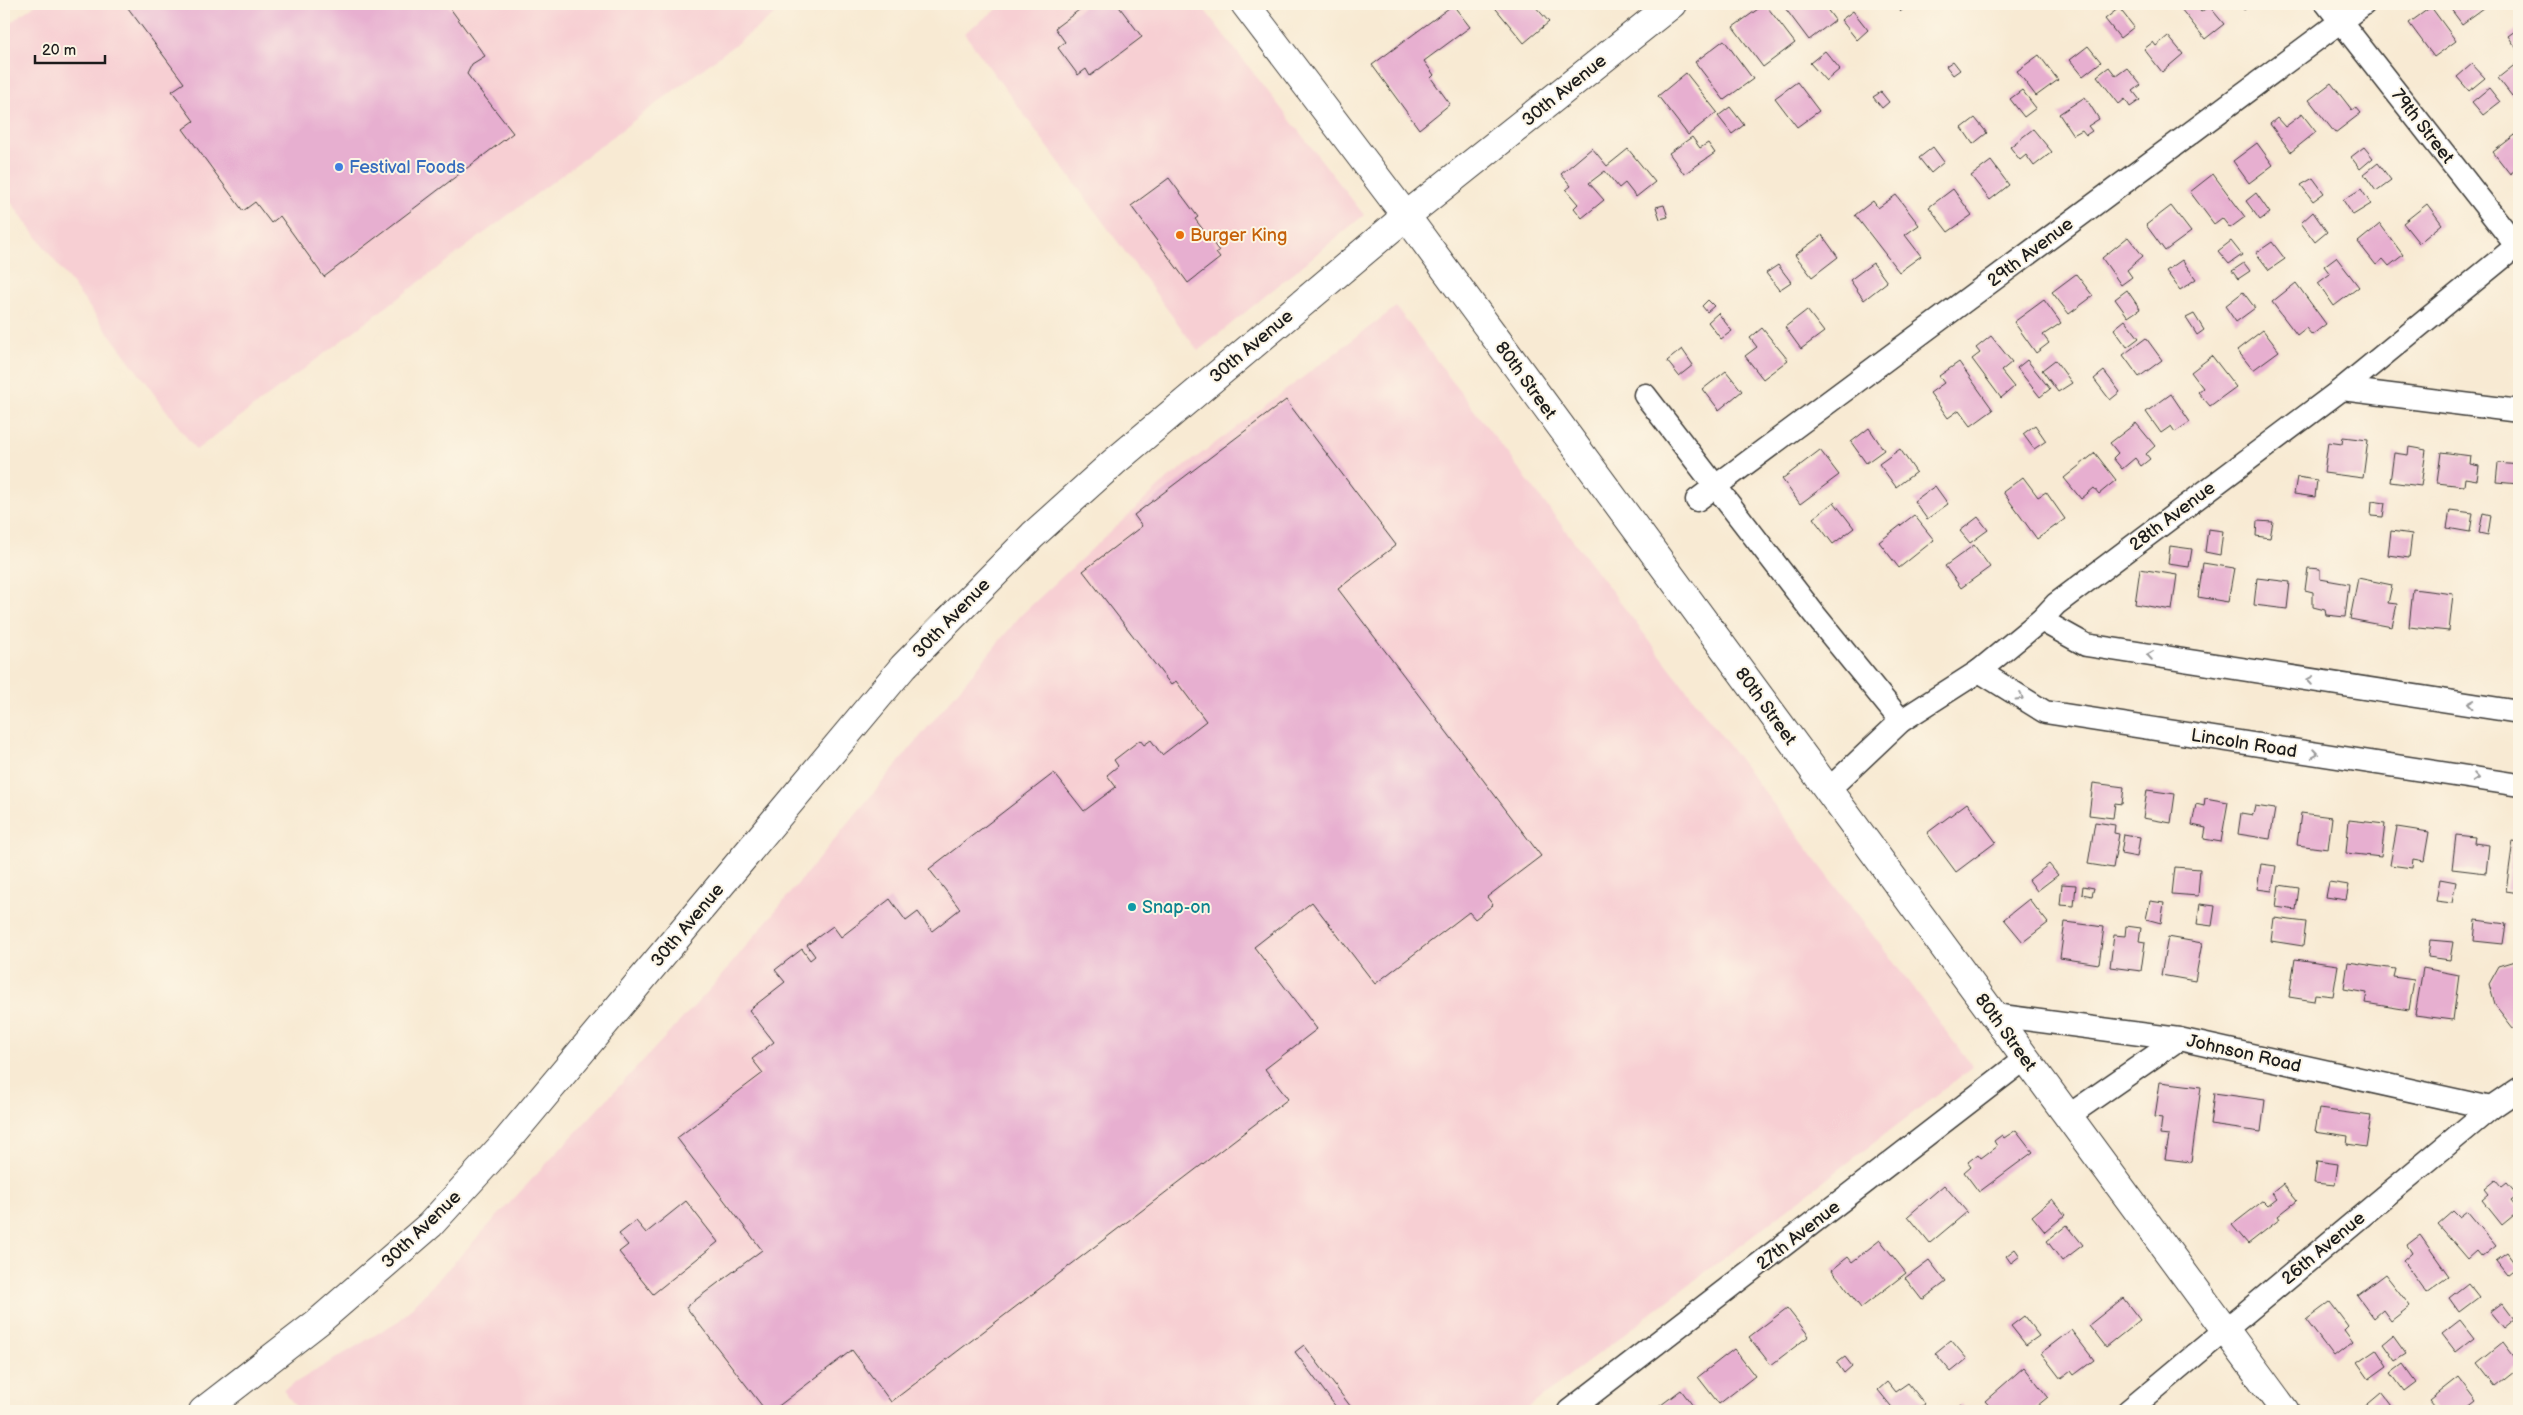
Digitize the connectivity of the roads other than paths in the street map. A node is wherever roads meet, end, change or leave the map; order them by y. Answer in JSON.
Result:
{"nodes":[{"id":1,"x":1245,"y":4,"type":"edge"},
{"id":2,"x":1672,"y":4,"type":"edge"},
{"id":3,"x":2364,"y":4,"type":"edge"},
{"id":4,"x":2333,"y":13,"type":"edge"},
{"id":5,"x":1406,"y":216,"type":"junction"},
{"id":6,"x":2519,"y":246,"type":"edge"},
{"id":7,"x":2342,"y":390,"type":"junction"},
{"id":8,"x":1645,"y":395,"type":"dead end"},
{"id":9,"x":2519,"y":410,"type":"edge"},
{"id":10,"x":1716,"y":487,"type":"junction"},
{"id":11,"x":1697,"y":500,"type":"dead end"},
{"id":12,"x":2041,"y":620,"type":"junction"},
{"id":13,"x":1979,"y":671,"type":"junction"},
{"id":14,"x":2519,"y":712,"type":"edge"},
{"id":15,"x":1901,"y":721,"type":"junction"},
{"id":16,"x":2519,"y":785,"type":"edge"},
{"id":17,"x":1828,"y":790,"type":"junction"},
{"id":18,"x":1994,"y":1015,"type":"junction"},
{"id":19,"x":2179,"y":1039,"type":"junction"},
{"id":20,"x":2026,"y":1058,"type":"junction"},
{"id":21,"x":2519,"y":1089,"type":"edge"},
{"id":22,"x":2490,"y":1108,"type":"junction"},
{"id":23,"x":2068,"y":1116,"type":"junction"},
{"id":24,"x":2225,"y":1330,"type":"junction"},
{"id":25,"x":203,"y":1411,"type":"edge"},
{"id":26,"x":1570,"y":1411,"type":"edge"},
{"id":27,"x":2128,"y":1411,"type":"edge"},
{"id":28,"x":2285,"y":1411,"type":"edge"}],
"edges":[{"from":1,"to":5,"type":"street","name":"80th Street"},
{"from":2,"to":5,"type":"street","name":"30th Avenue"},
{"from":3,"to":4,"type":"street","name":"29th Avenue"},
{"from":4,"to":6,"type":"street","name":"79th Street"},
{"from":4,"to":10,"type":"street","name":"29th Avenue"},
{"from":5,"to":17,"type":"street","name":"80th Street"},
{"from":5,"to":25,"type":"street","name":"30th Avenue"},
{"from":6,"to":7,"type":"street","name":"28th Avenue"},
{"from":7,"to":9,"type":"street"},
{"from":7,"to":12,"type":"street","name":"28th Avenue"},
{"from":8,"to":10,"type":"street"},
{"from":10,"to":11,"type":"street","name":"29th Avenue"},
{"from":10,"to":15,"type":"street"},
{"from":12,"to":13,"type":"street","name":"28th Avenue"},
{"from":14,"to":12,"type":"street","one_way":true},
{"from":13,"to":15,"type":"street","name":"28th Avenue"},
{"from":13,"to":16,"type":"street","name":"Lincoln Road","one_way":true},
{"from":15,"to":17,"type":"street","name":"28th Avenue"},
{"from":17,"to":18,"type":"street","name":"80th Street"},
{"from":18,"to":19,"type":"street","name":"Johnson Road"},
{"from":18,"to":20,"type":"street","name":"80th Street"},
{"from":19,"to":22,"type":"street","name":"Johnson Road"},
{"from":19,"to":23,"type":"street"},
{"from":20,"to":23,"type":"street","name":"80th Street"},
{"from":20,"to":26,"type":"street","name":"27th Avenue"},
{"from":21,"to":22,"type":"street","name":"26th Avenue"},
{"from":22,"to":24,"type":"street","name":"26th Avenue"},
{"from":23,"to":24,"type":"street","name":"80th Street"},
{"from":24,"to":27,"type":"street","name":"26th Avenue"},
{"from":24,"to":28,"type":"street","name":"80th Street"}]}
